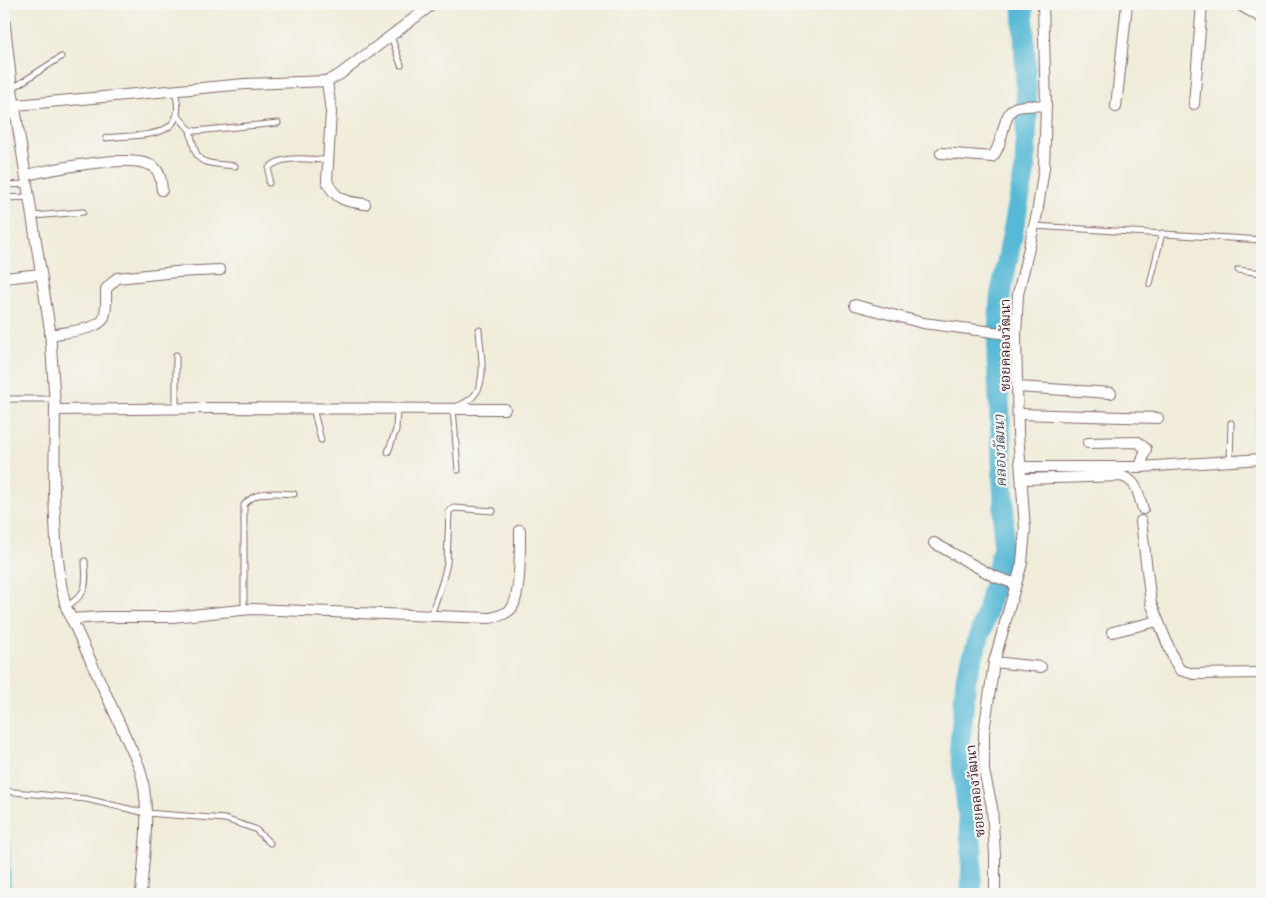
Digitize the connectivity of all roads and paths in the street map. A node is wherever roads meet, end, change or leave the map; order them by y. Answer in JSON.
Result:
{"nodes":[{"id":1,"x":433,"y":4,"type":"edge"},
{"id":2,"x":1043,"y":4,"type":"edge"},
{"id":3,"x":1127,"y":4,"type":"edge"},
{"id":4,"x":1202,"y":4,"type":"edge"},
{"id":5,"x":1241,"y":4,"type":"edge"},
{"id":6,"x":4,"y":17,"type":"edge"},
{"id":7,"x":1262,"y":18,"type":"edge"},
{"id":8,"x":391,"y":36,"type":"junction"},
{"id":9,"x":61,"y":57,"type":"dead end"},
{"id":10,"x":401,"y":65,"type":"dead end"},
{"id":11,"x":327,"y":81,"type":"junction"},
{"id":12,"x":12,"y":89,"type":"junction"},
{"id":13,"x":174,"y":92,"type":"junction"},
{"id":14,"x":1194,"y":104,"type":"dead end"},
{"id":15,"x":16,"y":105,"type":"junction"},
{"id":16,"x":1046,"y":105,"type":"junction"},
{"id":17,"x":1116,"y":107,"type":"dead end"},
{"id":18,"x":178,"y":116,"type":"junction"},
{"id":19,"x":278,"y":123,"type":"dead end"},
{"id":20,"x":190,"y":130,"type":"junction"},
{"id":21,"x":106,"y":138,"type":"dead end"},
{"id":22,"x":941,"y":154,"type":"dead end"},
{"id":23,"x":328,"y":160,"type":"junction"},
{"id":24,"x":235,"y":166,"type":"dead end"},
{"id":25,"x":27,"y":179,"type":"junction"},
{"id":26,"x":269,"y":183,"type":"dead end"},
{"id":27,"x":4,"y":185,"type":"edge"},
{"id":28,"x":162,"y":190,"type":"dead end"},
{"id":29,"x":30,"y":197,"type":"junction"},
{"id":30,"x":4,"y":198,"type":"edge"},
{"id":31,"x":365,"y":204,"type":"dead end"},
{"id":32,"x":82,"y":212,"type":"dead end"},
{"id":33,"x":33,"y":216,"type":"junction"},
{"id":34,"x":1034,"y":226,"type":"junction"},
{"id":35,"x":1162,"y":233,"type":"junction"},
{"id":36,"x":1262,"y":240,"type":"edge"},
{"id":37,"x":220,"y":270,"type":"dead end"},
{"id":38,"x":1238,"y":270,"type":"dead end"},
{"id":39,"x":1262,"y":273,"type":"edge"},
{"id":40,"x":41,"y":274,"type":"junction"},
{"id":41,"x":4,"y":278,"type":"edge"},
{"id":42,"x":1150,"y":284,"type":"dead end"},
{"id":43,"x":855,"y":305,"type":"dead end"},
{"id":44,"x":479,"y":330,"type":"dead end"},
{"id":45,"x":50,"y":335,"type":"junction"},
{"id":46,"x":1016,"y":335,"type":"junction"},
{"id":47,"x":176,"y":355,"type":"dead end"},
{"id":48,"x":1018,"y":387,"type":"junction"},
{"id":49,"x":1110,"y":392,"type":"dead end"},
{"id":50,"x":55,"y":399,"type":"junction"},
{"id":51,"x":4,"y":401,"type":"edge"},
{"id":52,"x":176,"y":408,"type":"junction"},
{"id":53,"x":313,"y":408,"type":"junction"},
{"id":54,"x":397,"y":408,"type":"junction"},
{"id":55,"x":453,"y":408,"type":"junction"},
{"id":56,"x":55,"y":410,"type":"junction"},
{"id":57,"x":506,"y":410,"type":"dead end"},
{"id":58,"x":1261,"y":412,"type":"dead end"},
{"id":59,"x":1018,"y":414,"type":"junction"},
{"id":60,"x":1158,"y":418,"type":"dead end"},
{"id":61,"x":1231,"y":423,"type":"dead end"},
{"id":62,"x":320,"y":440,"type":"dead end"},
{"id":63,"x":1088,"y":443,"type":"dead end"},
{"id":64,"x":1262,"y":450,"type":"edge"},
{"id":65,"x":388,"y":452,"type":"dead end"},
{"id":66,"x":1262,"y":460,"type":"edge"},
{"id":67,"x":1230,"y":461,"type":"junction"},
{"id":68,"x":1021,"y":467,"type":"junction"},
{"id":69,"x":1140,"y":467,"type":"junction"},
{"id":70,"x":458,"y":470,"type":"dead end"},
{"id":71,"x":1022,"y":479,"type":"junction"},
{"id":72,"x":294,"y":494,"type":"dead end"},
{"id":73,"x":1143,"y":509,"type":"dead end"},
{"id":74,"x":493,"y":512,"type":"dead end"},
{"id":75,"x":1141,"y":521,"type":"dead end"},
{"id":76,"x":520,"y":530,"type":"dead end"},
{"id":77,"x":934,"y":543,"type":"dead end"},
{"id":78,"x":85,"y":561,"type":"dead end"},
{"id":79,"x":1013,"y":583,"type":"junction"},
{"id":80,"x":66,"y":607,"type":"junction"},
{"id":81,"x":244,"y":610,"type":"junction"},
{"id":82,"x":431,"y":615,"type":"junction"},
{"id":83,"x":71,"y":619,"type":"junction"},
{"id":84,"x":1158,"y":621,"type":"junction"},
{"id":85,"x":1112,"y":632,"type":"dead end"},
{"id":86,"x":994,"y":662,"type":"junction"},
{"id":87,"x":1041,"y":668,"type":"dead end"},
{"id":88,"x":1262,"y":673,"type":"edge"},
{"id":89,"x":4,"y":791,"type":"edge"},
{"id":90,"x":146,"y":813,"type":"junction"},
{"id":91,"x":270,"y":843,"type":"dead end"},
{"id":92,"x":141,"y":894,"type":"edge"},
{"id":93,"x":995,"y":894,"type":"edge"}],
"edges":[{"from":1,"to":8,"type":"street"},
{"from":2,"to":16,"type":"street","name":"ซอยคลองวัฒนา"},
{"from":3,"to":17,"type":"street"},
{"from":4,"to":14,"type":"street"},
{"from":5,"to":7,"type":"street"},
{"from":6,"to":12,"type":"street"},
{"from":8,"to":10,"type":"lane"},
{"from":8,"to":11,"type":"street"},
{"from":9,"to":12,"type":"lane"},
{"from":11,"to":13,"type":"street"},
{"from":11,"to":23,"type":"street"},
{"from":12,"to":15,"type":"street"},
{"from":13,"to":15,"type":"street"},
{"from":13,"to":18,"type":"lane"},
{"from":15,"to":25,"type":"street"},
{"from":16,"to":22,"type":"street"},
{"from":16,"to":34,"type":"street","name":"ซอยคลองวัฒนา"},
{"from":18,"to":20,"type":"lane"},
{"from":18,"to":21,"type":"lane"},
{"from":19,"to":20,"type":"lane"},
{"from":20,"to":24,"type":"lane"},
{"from":23,"to":26,"type":"lane"},
{"from":23,"to":31,"type":"street"},
{"from":25,"to":27,"type":"lane"},
{"from":25,"to":28,"type":"street"},
{"from":25,"to":29,"type":"street"},
{"from":29,"to":30,"type":"lane"},
{"from":29,"to":33,"type":"street"},
{"from":32,"to":33,"type":"lane"},
{"from":33,"to":40,"type":"street"},
{"from":34,"to":35,"type":"lane"},
{"from":34,"to":46,"type":"street","name":"ซอยคลองวัฒนา"},
{"from":35,"to":36,"type":"lane"},
{"from":35,"to":42,"type":"lane"},
{"from":37,"to":45,"type":"street"},
{"from":38,"to":39,"type":"lane"},
{"from":40,"to":41,"type":"street"},
{"from":40,"to":45,"type":"street"},
{"from":43,"to":46,"type":"street"},
{"from":44,"to":55,"type":"lane"},
{"from":45,"to":50,"type":"street"},
{"from":46,"to":48,"type":"street","name":"ซอยคลองวัฒนา"},
{"from":47,"to":52,"type":"lane"},
{"from":48,"to":49,"type":"street"},
{"from":48,"to":59,"type":"street","name":"ซอยคลองวัฒนา"},
{"from":50,"to":51,"type":"lane"},
{"from":50,"to":56,"type":"street"},
{"from":52,"to":53,"type":"street"},
{"from":52,"to":56,"type":"street"},
{"from":53,"to":54,"type":"street"},
{"from":53,"to":62,"type":"lane"},
{"from":54,"to":55,"type":"street"},
{"from":54,"to":65,"type":"lane"},
{"from":55,"to":57,"type":"street"},
{"from":55,"to":70,"type":"lane"},
{"from":56,"to":80,"type":"street"},
{"from":58,"to":64,"type":"lane"},
{"from":59,"to":60,"type":"street"},
{"from":59,"to":68,"type":"street","name":"ซอยคลองวัฒนา"},
{"from":61,"to":67,"type":"lane"},
{"from":63,"to":69,"type":"street"},
{"from":66,"to":67,"type":"street"},
{"from":67,"to":69,"type":"street"},
{"from":68,"to":69,"type":"street"},
{"from":68,"to":71,"type":"street","name":"ซอยคลองวัฒนา"},
{"from":71,"to":73,"type":"street"},
{"from":71,"to":79,"type":"street","name":"ซอยคลองวัฒนา"},
{"from":72,"to":81,"type":"lane"},
{"from":74,"to":82,"type":"lane"},
{"from":75,"to":84,"type":"street"},
{"from":76,"to":82,"type":"street"},
{"from":77,"to":79,"type":"street"},
{"from":78,"to":80,"type":"lane"},
{"from":79,"to":86,"type":"street","name":"ซอยคลองวัฒนา"},
{"from":80,"to":83,"type":"street"},
{"from":81,"to":82,"type":"street"},
{"from":81,"to":83,"type":"street"},
{"from":83,"to":90,"type":"street"},
{"from":84,"to":85,"type":"street"},
{"from":84,"to":88,"type":"street"},
{"from":86,"to":87,"type":"street"},
{"from":86,"to":93,"type":"street","name":"ซอยคลองวัฒนา"},
{"from":89,"to":90,"type":"lane"},
{"from":90,"to":91,"type":"lane"},
{"from":90,"to":92,"type":"street"}]}
